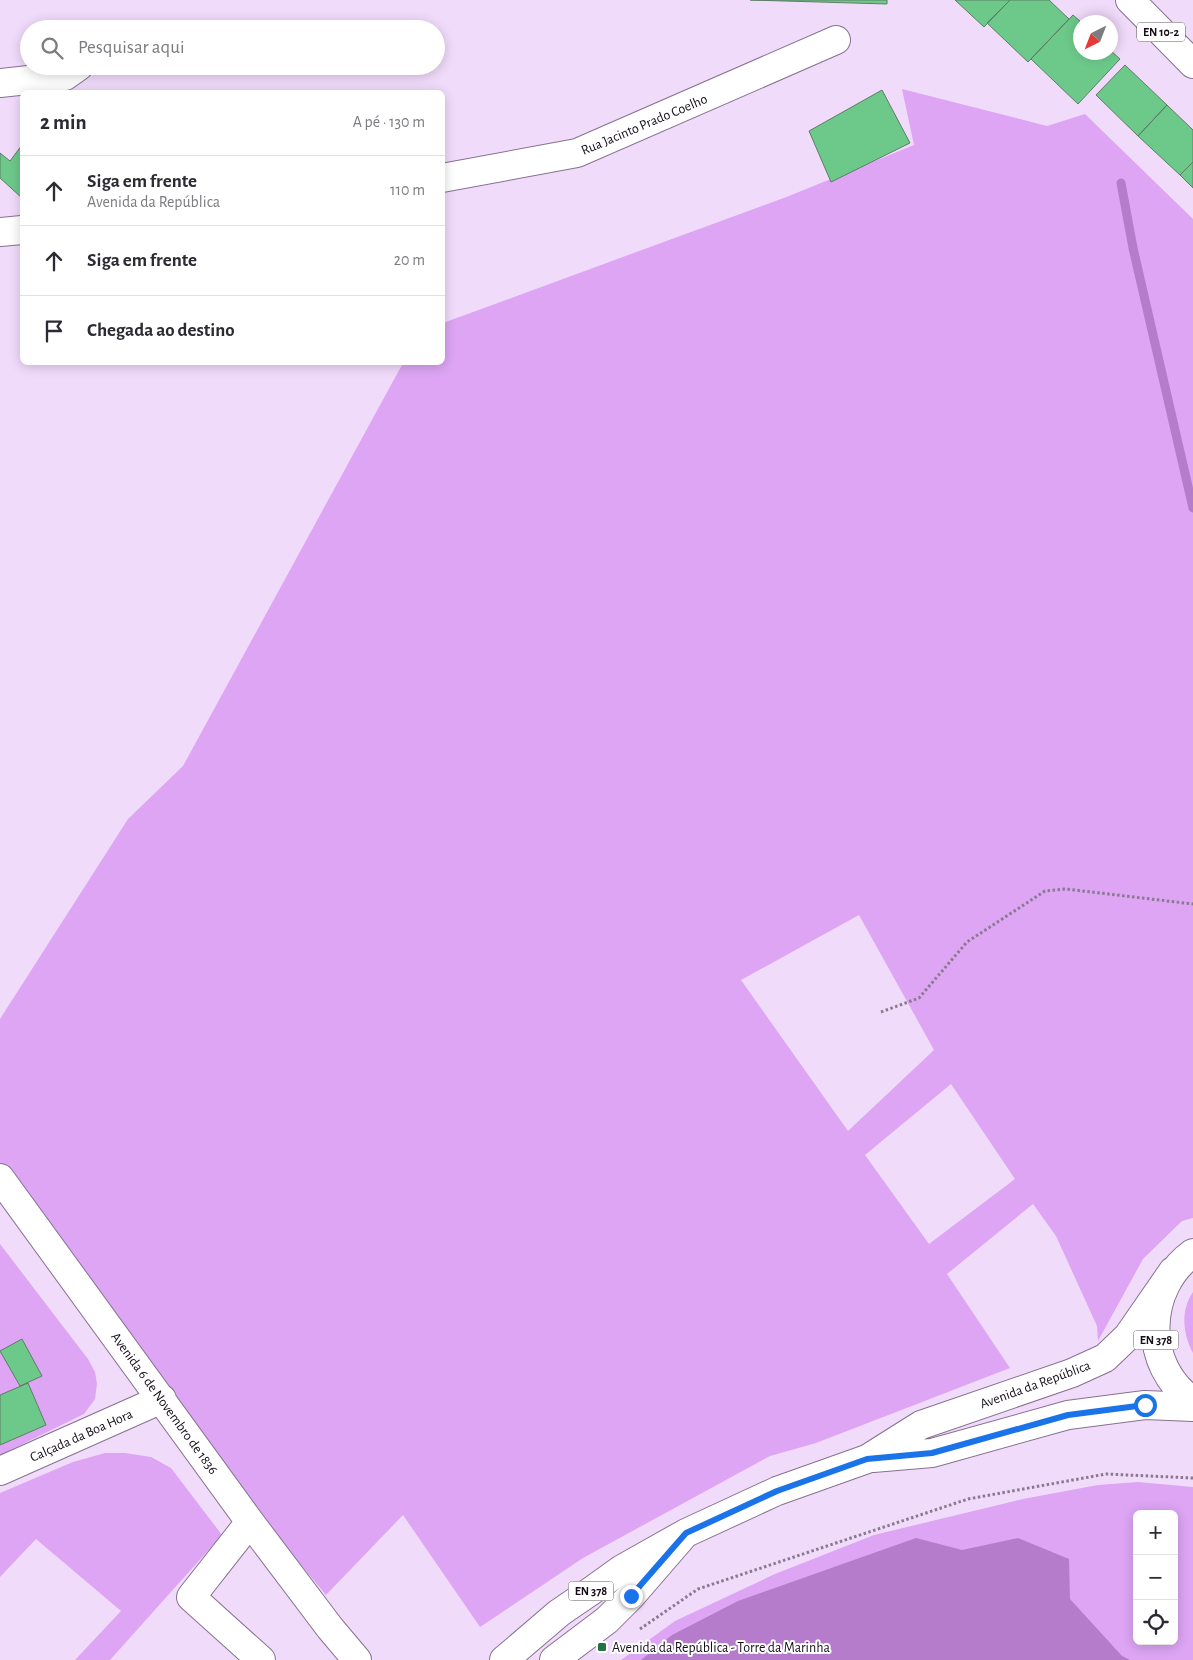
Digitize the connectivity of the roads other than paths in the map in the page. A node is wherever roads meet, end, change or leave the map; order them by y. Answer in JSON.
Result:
{"nodes":[{"id":1,"x":1130,"y":0,"type":"edge"},
{"id":2,"x":836,"y":40,"type":"dead end"},
{"id":3,"x":1193,"y":64,"type":"edge"},
{"id":4,"x":67,"y":75,"type":"edge"},
{"id":5,"x":0,"y":83,"type":"edge"},
{"id":6,"x":445,"y":177,"type":"edge"},
{"id":7,"x":20,"y":230,"type":"edge"},
{"id":8,"x":0,"y":232,"type":"edge"},
{"id":9,"x":0,"y":1178,"type":"edge"},
{"id":10,"x":1193,"y":1253,"type":"edge"},
{"id":11,"x":1173,"y":1271,"type":"junction"},
{"id":12,"x":162,"y":1399,"type":"junction"},
{"id":13,"x":1193,"y":1401,"type":"edge"},
{"id":14,"x":1193,"y":1407,"type":"edge"},
{"id":15,"x":867,"y":1459,"type":"junction"},
{"id":16,"x":0,"y":1471,"type":"edge"},
{"id":17,"x":250,"y":1522,"type":"junction"},
{"id":18,"x":686,"y":1533,"type":"junction"},
{"id":19,"x":330,"y":1628,"type":"junction"},
{"id":20,"x":261,"y":1660,"type":"edge"},
{"id":21,"x":338,"y":1660,"type":"edge"},
{"id":22,"x":357,"y":1660,"type":"edge"},
{"id":23,"x":504,"y":1660,"type":"edge"},
{"id":24,"x":554,"y":1660,"type":"edge"}],
"edges":[{"from":1,"to":3,"type":"main road","number":"EN 10-2"},
{"from":2,"to":6,"type":"main road","name":"Rua Jacinto Prado Coelho"},
{"from":4,"to":5,"type":"main road"},
{"from":7,"to":8,"type":"main road"},
{"from":9,"to":12,"type":"main road","name":"Avenida 6 de Novembro de 1836"},
{"from":10,"to":11,"type":"main road","number":"EN 378"},
{"from":11,"to":13,"type":"main road","number":"EN 378"},
{"from":11,"to":15,"type":"main road","name":"Avenida da República","number":"EN 378"},
{"from":12,"to":16,"type":"main road","name":"Calçada da Boa Hora"},
{"from":12,"to":17,"type":"main road","name":"Avenida 6 de Novembro de 1836"},
{"from":14,"to":15,"type":"main road","name":"Avenida da República"},
{"from":15,"to":18,"type":"main road","name":"Avenida da República","number":"EN 378"},
{"from":17,"to":19,"type":"main road","name":"Avenida 6 de Novembro de 1836"},
{"from":17,"to":20,"type":"main road"},
{"from":18,"to":23,"type":"main road","name":"Avenida da República","number":"EN 378"},
{"from":18,"to":24,"type":"main road"},
{"from":19,"to":21,"type":"main road","name":"Avenida 6 de Novembro de 1836"},
{"from":19,"to":22,"type":"main road","name":"Avenida 6 de Novembro de 1836"}]}
